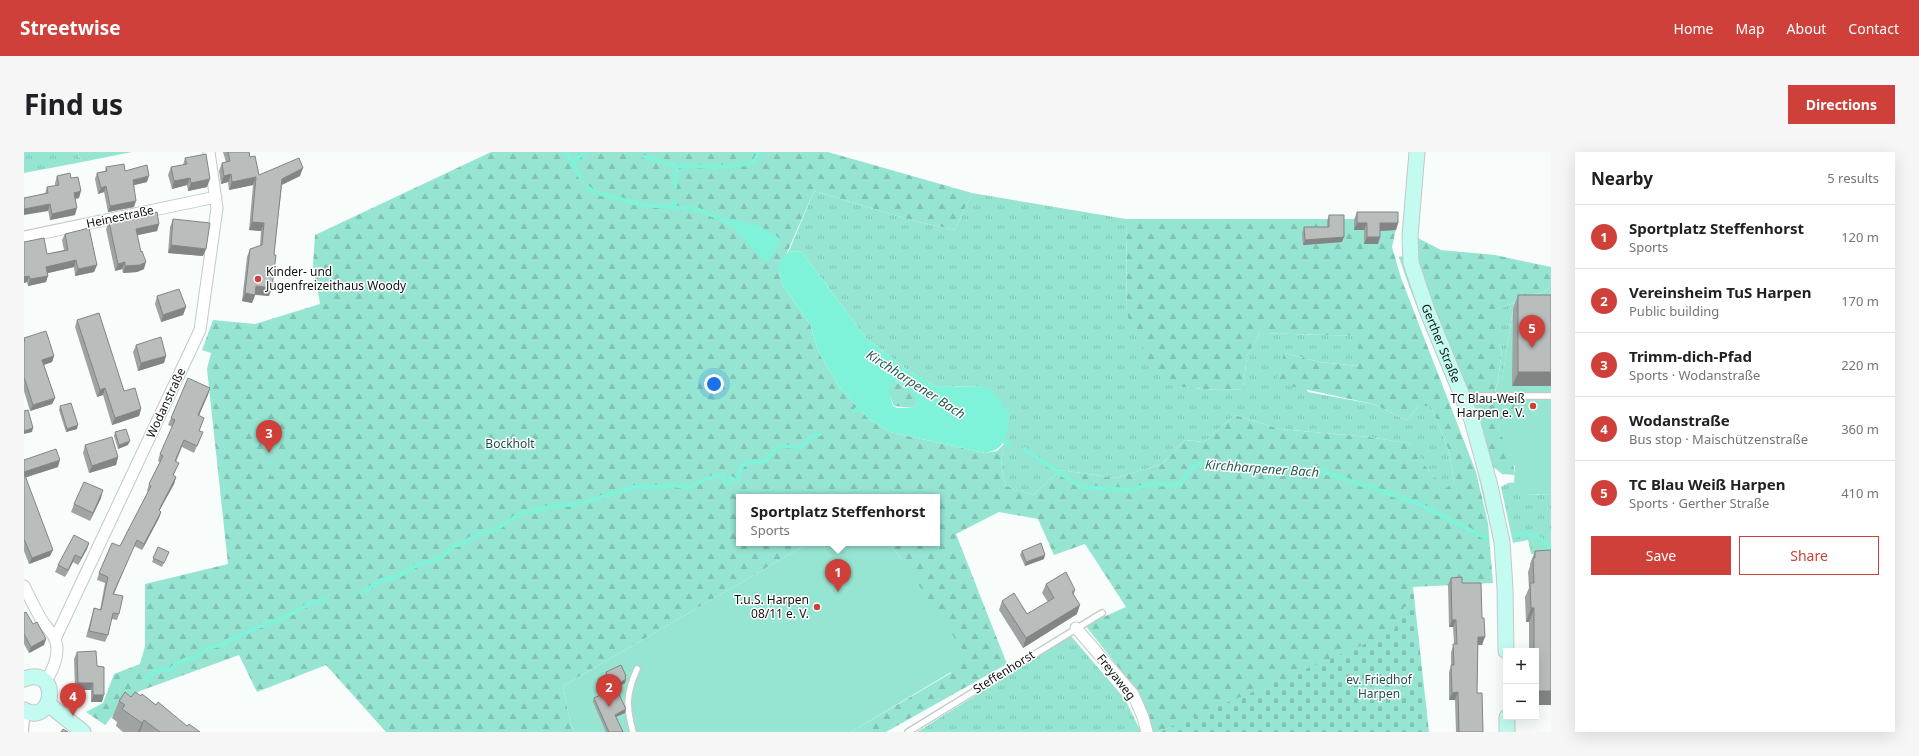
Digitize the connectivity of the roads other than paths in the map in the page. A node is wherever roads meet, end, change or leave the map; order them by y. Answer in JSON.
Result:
{"nodes":[{"id":1,"x":209,"y":152,"type":"edge"},
{"id":2,"x":1417,"y":152,"type":"edge"},
{"id":3,"x":216,"y":197,"type":"junction"},
{"id":4,"x":24,"y":236,"type":"edge"},
{"id":5,"x":1463,"y":396,"type":"junction"},
{"id":6,"x":1551,"y":396,"type":"edge"},
{"id":7,"x":24,"y":586,"type":"edge"},
{"id":8,"x":1102,"y":613,"type":"dead end"},
{"id":9,"x":1076,"y":628,"type":"junction"},
{"id":10,"x":55,"y":639,"type":"junction"},
{"id":11,"x":1506,"y":648,"type":"edge"},
{"id":12,"x":637,"y":669,"type":"dead end"},
{"id":13,"x":24,"y":679,"type":"edge"},
{"id":14,"x":45,"y":682,"type":"junction"},
{"id":15,"x":48,"y":704,"type":"junction"},
{"id":16,"x":25,"y":710,"type":"edge"},
{"id":17,"x":1507,"y":720,"type":"edge"},
{"id":18,"x":26,"y":732,"type":"edge"},
{"id":19,"x":83,"y":732,"type":"edge"},
{"id":20,"x":633,"y":732,"type":"edge"},
{"id":21,"x":908,"y":732,"type":"edge"},
{"id":22,"x":1146,"y":732,"type":"edge"},
{"id":23,"x":1507,"y":732,"type":"edge"}],
"edges":[{"from":1,"to":3,"type":"street","name":"Wodanstraße"},
{"from":2,"to":5,"type":"street","name":"Gerther Straße"},
{"from":3,"to":4,"type":"street","name":"Heinestraße"},
{"from":3,"to":10,"type":"street","name":"Wodanstraße"},
{"from":5,"to":6,"type":"lane"},
{"from":5,"to":11,"type":"street","name":"Gerther Straße"},
{"from":7,"to":10,"type":"street"},
{"from":8,"to":9,"type":"lane","name":"Steffenhorst"},
{"from":9,"to":21,"type":"lane","name":"Steffenhorst"},
{"from":9,"to":22,"type":"street","name":"Freyaweg"},
{"from":10,"to":14,"type":"street"},
{"from":12,"to":20,"type":"lane"},
{"from":13,"to":14,"type":"street"},
{"from":14,"to":15,"type":"street"},
{"from":15,"to":16,"type":"street"},
{"from":15,"to":19,"type":"street"},
{"from":16,"to":18,"type":"lane"},
{"from":17,"to":23,"type":"street"}]}
